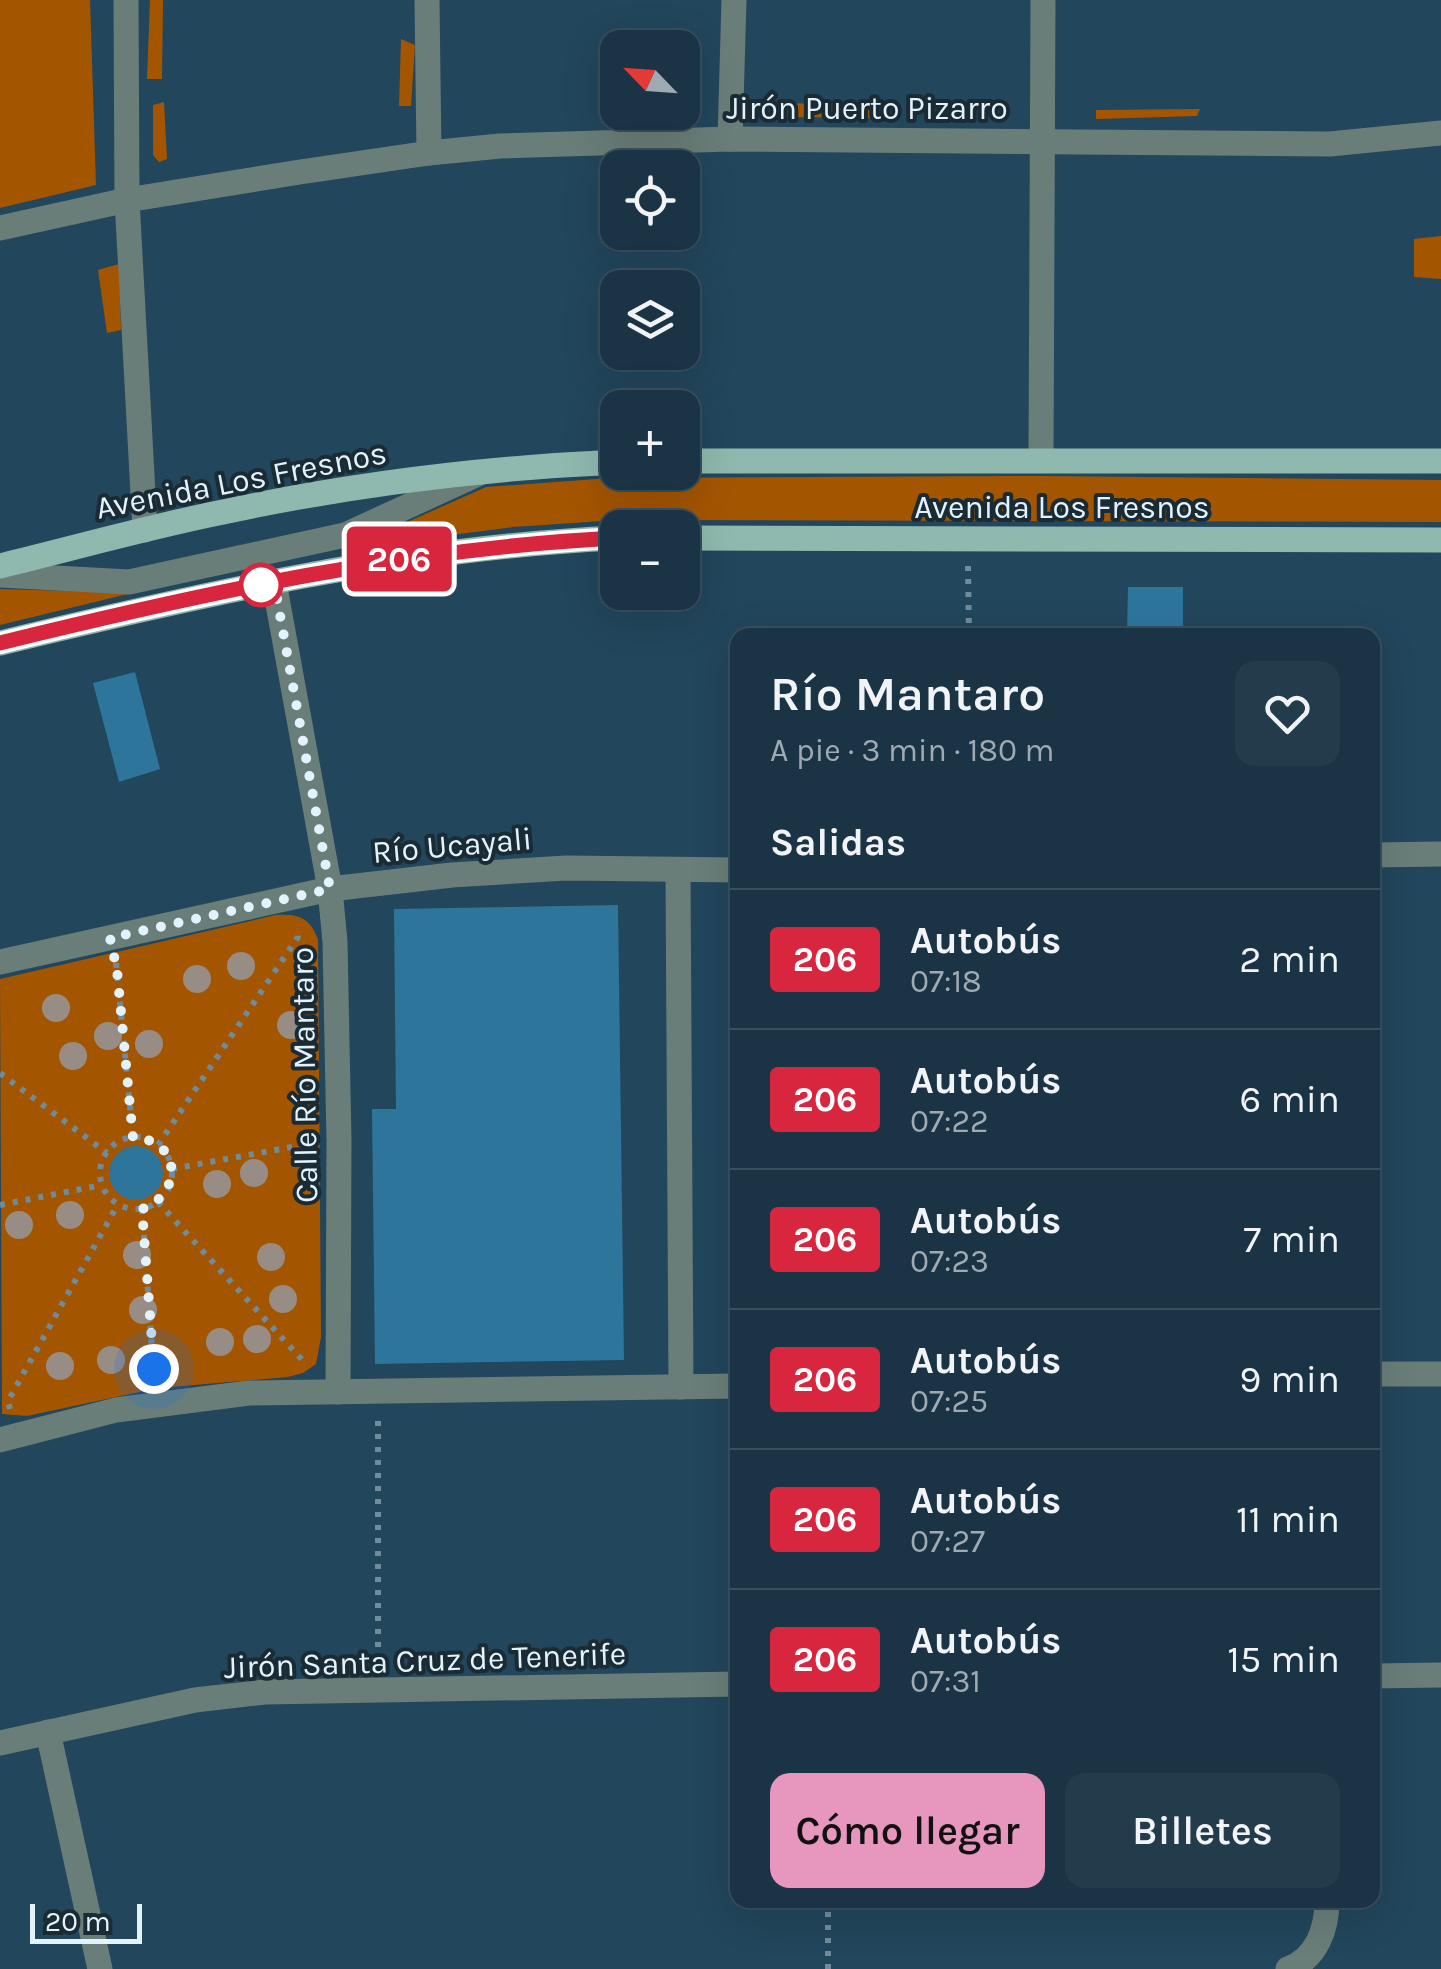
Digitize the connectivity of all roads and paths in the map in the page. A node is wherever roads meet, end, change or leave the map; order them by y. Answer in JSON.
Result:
{"nodes":[{"id":1,"x":126,"y":0,"type":"edge"},
{"id":2,"x":427,"y":0,"type":"edge"},
{"id":3,"x":734,"y":0,"type":"edge"},
{"id":4,"x":1043,"y":0,"type":"edge"},
{"id":5,"x":1441,"y":133,"type":"edge"},
{"id":6,"x":730,"y":139,"type":"junction"},
{"id":7,"x":1044,"y":141,"type":"junction"},
{"id":8,"x":429,"y":153,"type":"junction"},
{"id":9,"x":127,"y":200,"type":"junction"},
{"id":10,"x":0,"y":228,"type":"edge"},
{"id":11,"x":1041,"y":460,"type":"junction"},
{"id":12,"x":1441,"y":461,"type":"edge"},
{"id":13,"x":700,"y":462,"type":"edge"},
{"id":14,"x":600,"y":463,"type":"edge"},
{"id":15,"x":487,"y":470,"type":"junction"},
{"id":16,"x":145,"y":530,"type":"junction"},
{"id":17,"x":700,"y":538,"type":"edge"},
{"id":18,"x":967,"y":538,"type":"junction"},
{"id":19,"x":600,"y":539,"type":"edge"},
{"id":20,"x":1441,"y":540,"type":"edge"},
{"id":21,"x":0,"y":566,"type":"edge"},
{"id":22,"x":0,"y":576,"type":"edge"},
{"id":23,"x":274,"y":582,"type":"junction"},
{"id":24,"x":969,"y":628,"type":"edge"},
{"id":25,"x":0,"y":642,"type":"edge"},
{"id":26,"x":1441,"y":854,"type":"edge"},
{"id":27,"x":1380,"y":855,"type":"edge"},
{"id":28,"x":730,"y":870,"type":"edge"},
{"id":29,"x":678,"y":872,"type":"junction"},
{"id":30,"x":330,"y":889,"type":"junction"},
{"id":31,"x":298,"y":937,"type":"dead end"},
{"id":32,"x":110,"y":938,"type":"junction"},
{"id":33,"x":0,"y":962,"type":"edge"},
{"id":34,"x":0,"y":1074,"type":"edge"},
{"id":35,"x":133,"y":1138,"type":"junction"},
{"id":36,"x":158,"y":1144,"type":"junction"},
{"id":37,"x":304,"y":1144,"type":"dead end"},
{"id":38,"x":107,"y":1153,"type":"junction"},
{"id":39,"x":172,"y":1169,"type":"junction"},
{"id":40,"x":102,"y":1185,"type":"junction"},
{"id":41,"x":158,"y":1202,"type":"junction"},
{"id":42,"x":118,"y":1204,"type":"junction"},
{"id":43,"x":0,"y":1205,"type":"edge"},
{"id":44,"x":142,"y":1209,"type":"junction"},
{"id":45,"x":305,"y":1359,"type":"dead end"},
{"id":46,"x":1380,"y":1374,"type":"edge"},
{"id":47,"x":1441,"y":1374,"type":"edge"},
{"id":48,"x":730,"y":1386,"type":"edge"},
{"id":49,"x":681,"y":1387,"type":"junction"},
{"id":50,"x":338,"y":1392,"type":"junction"},
{"id":51,"x":378,"y":1392,"type":"junction"},
{"id":52,"x":0,"y":1403,"type":"edge"},
{"id":53,"x":157,"y":1403,"type":"junction"},
{"id":54,"x":0,"y":1440,"type":"edge"},
{"id":55,"x":1441,"y":1675,"type":"edge"},
{"id":56,"x":1380,"y":1676,"type":"edge"},
{"id":57,"x":730,"y":1684,"type":"edge"},
{"id":58,"x":378,"y":1690,"type":"junction"},
{"id":59,"x":48,"y":1732,"type":"junction"},
{"id":60,"x":0,"y":1743,"type":"edge"},
{"id":61,"x":828,"y":1908,"type":"edge"},
{"id":62,"x":1327,"y":1908,"type":"edge"},
{"id":63,"x":100,"y":1969,"type":"edge"},
{"id":64,"x":828,"y":1969,"type":"edge"},
{"id":65,"x":1288,"y":1969,"type":"edge"}],
"edges":[{"from":1,"to":9,"type":"street"},
{"from":2,"to":8,"type":"street"},
{"from":3,"to":6,"type":"street"},
{"from":4,"to":7,"type":"street"},
{"from":5,"to":7,"type":"street","name":"Jirón Puerto Pizarro"},
{"from":6,"to":7,"type":"street","name":"Jirón Puerto Pizarro"},
{"from":6,"to":8,"type":"street","name":"Jirón Puerto Pizarro"},
{"from":7,"to":11,"type":"street"},
{"from":8,"to":9,"type":"street","name":"Jirón Puerto Pizarro"},
{"from":9,"to":10,"type":"street","name":"Jirón Puerto Pizarro"},
{"from":9,"to":16,"type":"street"},
{"from":11,"to":12,"type":"main road","name":"Avenida Los Fresnos"},
{"from":11,"to":13,"type":"main road","name":"Avenida Los Fresnos"},
{"from":14,"to":15,"type":"main road","name":"Avenida Los Fresnos"},
{"from":15,"to":16,"type":"main road","name":"Avenida Los Fresnos"},
{"from":15,"to":22,"type":"street"},
{"from":16,"to":21,"type":"main road","name":"Avenida Los Fresnos"},
{"from":17,"to":18,"type":"main road","name":"Avenida Los Fresnos"},
{"from":18,"to":20,"type":"main road","name":"Avenida Los Fresnos"},
{"from":18,"to":24,"type":"path"},
{"from":19,"to":23,"type":"main road"},
{"from":23,"to":25,"type":"main road"},
{"from":23,"to":30,"type":"street","name":"Calle Río Mantaro"},
{"from":26,"to":27,"type":"street"},
{"from":28,"to":29,"type":"street","name":"Río Ucayali"},
{"from":29,"to":30,"type":"street","name":"Río Ucayali"},
{"from":29,"to":49,"type":"street"},
{"from":30,"to":32,"type":"street","name":"Río Ucayali"},
{"from":30,"to":50,"type":"street","name":"Calle Río Mantaro"},
{"from":31,"to":36,"type":"path"},
{"from":32,"to":33,"type":"street","name":"Río Ucayali"},
{"from":32,"to":35,"type":"path"},
{"from":34,"to":38,"type":"path"},
{"from":35,"to":36,"type":"path"},
{"from":35,"to":38,"type":"path"},
{"from":36,"to":39,"type":"path"},
{"from":37,"to":39,"type":"path"},
{"from":38,"to":40,"type":"path"},
{"from":39,"to":41,"type":"path"},
{"from":40,"to":42,"type":"path"},
{"from":40,"to":43,"type":"path"},
{"from":41,"to":44,"type":"path"},
{"from":41,"to":45,"type":"path"},
{"from":42,"to":44,"type":"path"},
{"from":42,"to":52,"type":"path"},
{"from":44,"to":53,"type":"path"},
{"from":46,"to":47,"type":"street"},
{"from":48,"to":49,"type":"street"},
{"from":49,"to":51,"type":"street"},
{"from":50,"to":51,"type":"street"},
{"from":50,"to":53,"type":"street"},
{"from":51,"to":58,"type":"path"},
{"from":53,"to":54,"type":"street"},
{"from":55,"to":56,"type":"street"},
{"from":57,"to":58,"type":"street","name":"Jirón Santa Cruz de Tenerife"},
{"from":58,"to":59,"type":"street","name":"Jirón Santa Cruz de Tenerife"},
{"from":59,"to":60,"type":"street","name":"Jirón Santa Cruz de Tenerife"},
{"from":59,"to":63,"type":"street"},
{"from":61,"to":64,"type":"path"},
{"from":62,"to":65,"type":"street"}]}
